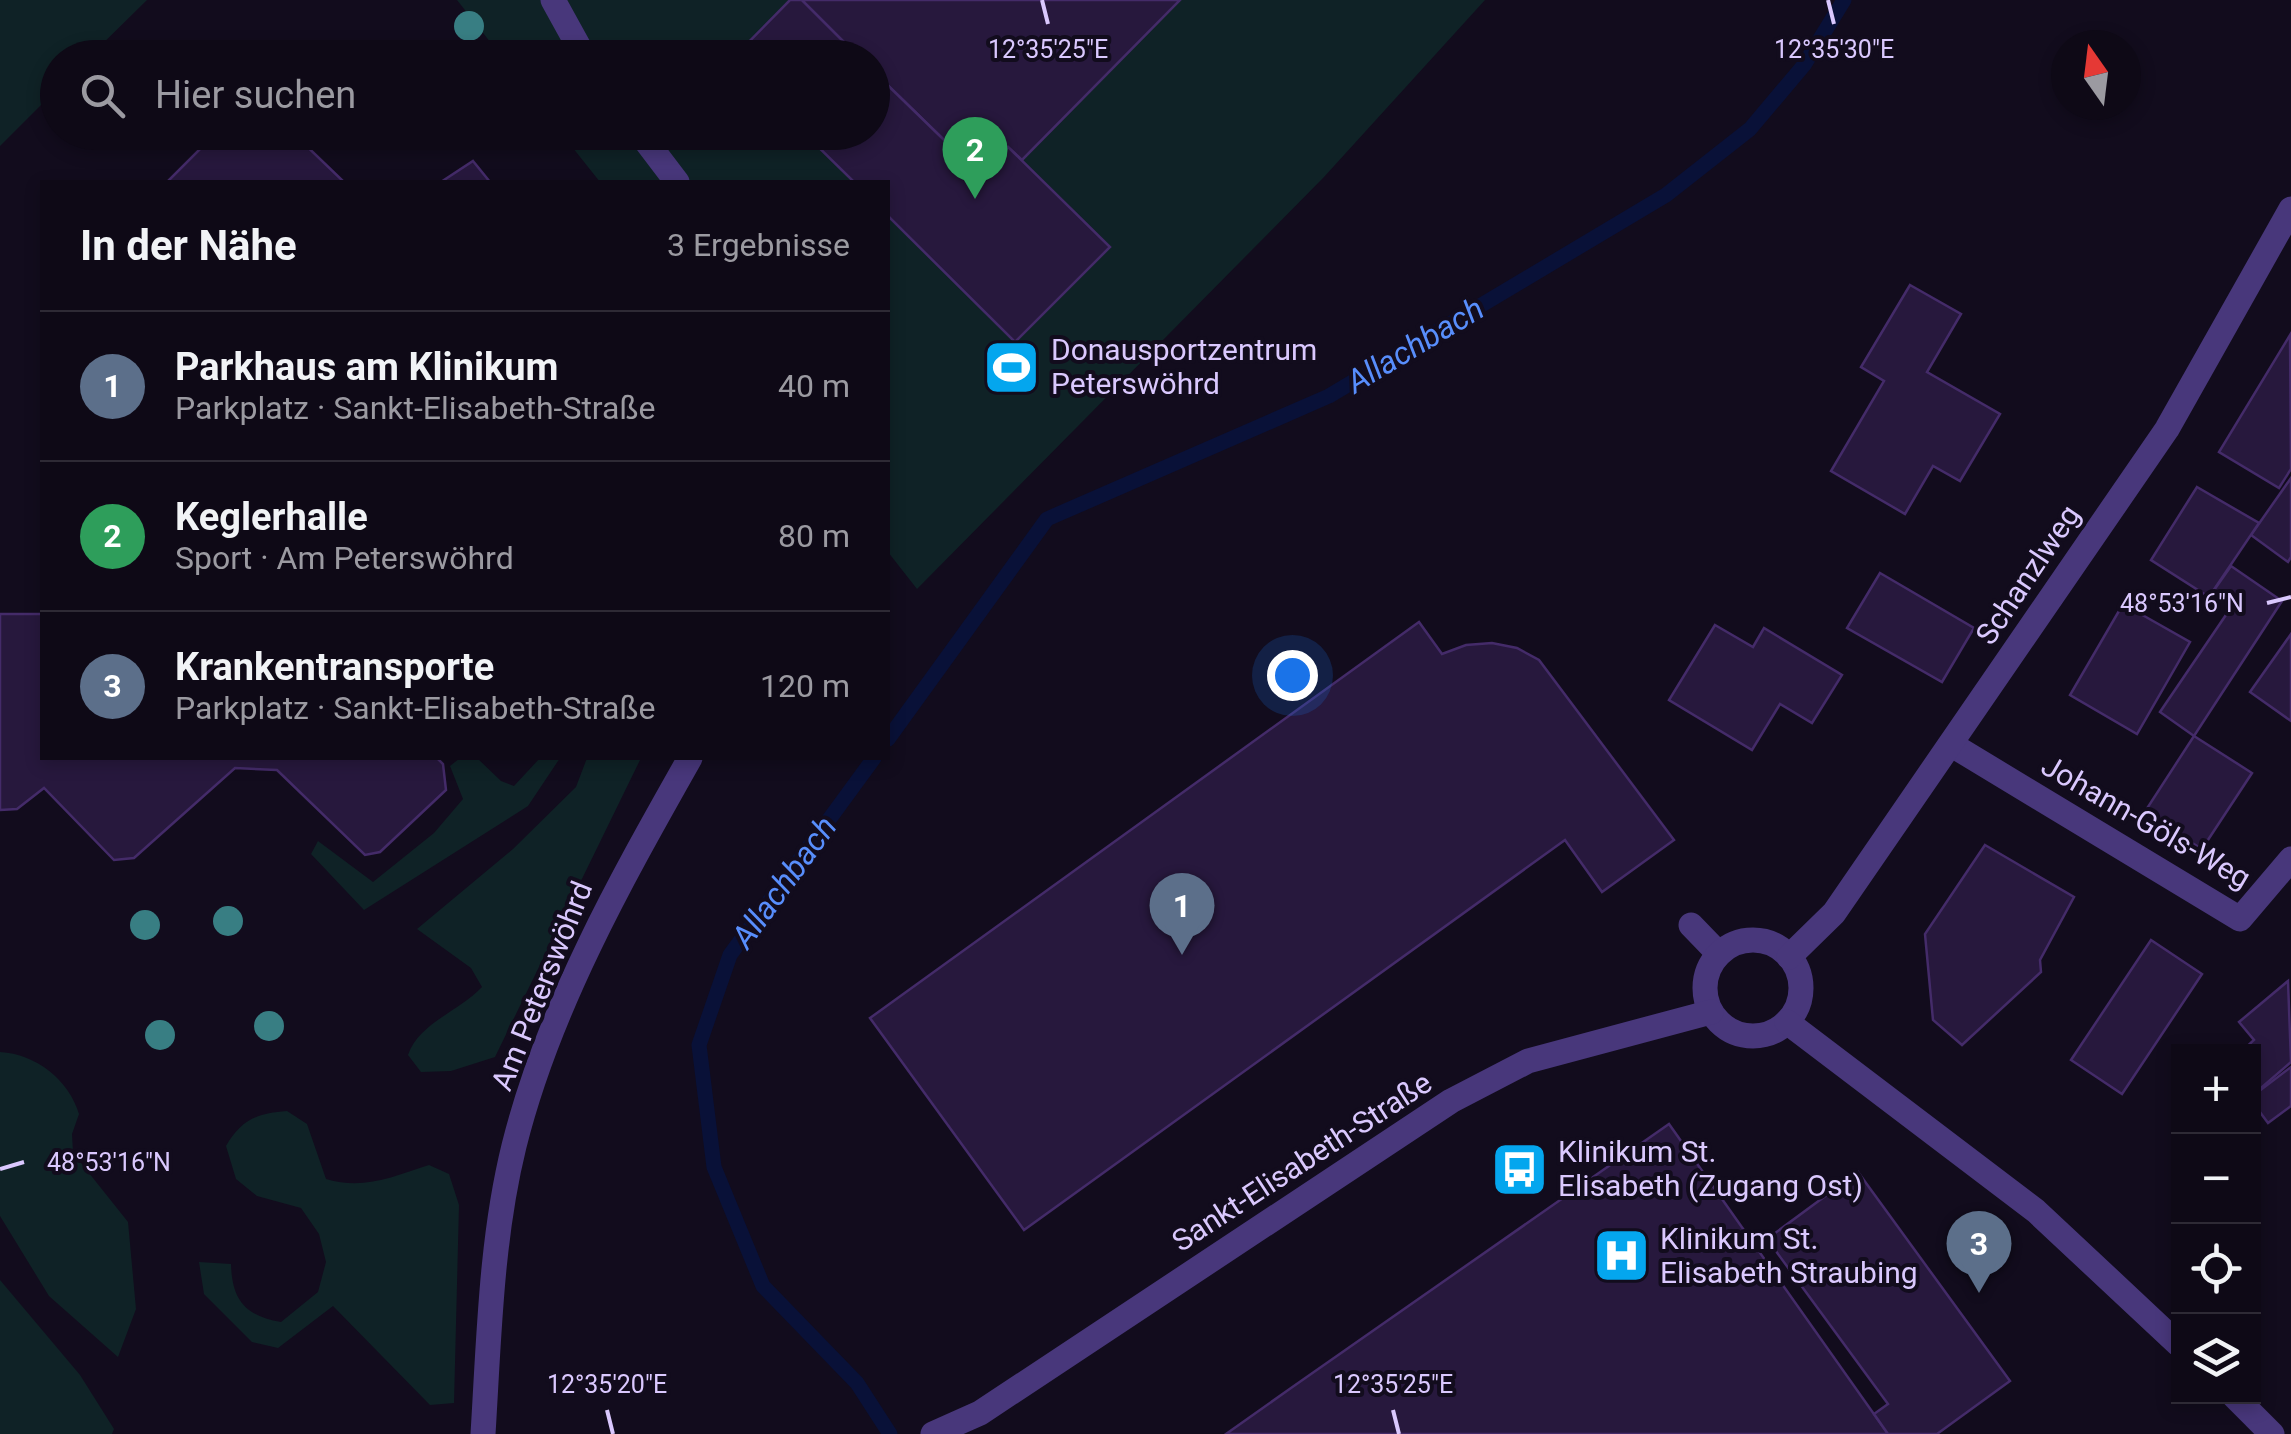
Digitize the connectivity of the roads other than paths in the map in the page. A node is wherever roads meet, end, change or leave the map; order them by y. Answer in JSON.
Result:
{"nodes":[{"id":1,"x":553,"y":0,"type":"edge"},
{"id":2,"x":575,"y":40,"type":"edge"},
{"id":3,"x":653,"y":150,"type":"edge"},
{"id":4,"x":675,"y":180,"type":"edge"},
{"id":5,"x":2291,"y":209,"type":"edge"},
{"id":6,"x":1952,"y":745,"type":"junction"},
{"id":7,"x":689,"y":760,"type":"edge"},
{"id":8,"x":2291,"y":859,"type":"edge"},
{"id":9,"x":1690,"y":926,"type":"dead end"},
{"id":10,"x":1719,"y":954,"type":"junction"},
{"id":11,"x":1790,"y":956,"type":"junction"},
{"id":12,"x":1711,"y":1012,"type":"junction"},
{"id":13,"x":1787,"y":1022,"type":"junction"},
{"id":14,"x":2171,"y":1337,"type":"edge"},
{"id":15,"x":2242,"y":1404,"type":"edge"},
{"id":16,"x":484,"y":1434,"type":"edge"},
{"id":17,"x":933,"y":1434,"type":"edge"},
{"id":18,"x":2272,"y":1434,"type":"edge"}],
"edges":[{"from":1,"to":2,"type":"street"},
{"from":3,"to":4,"type":"street"},
{"from":5,"to":6,"type":"street","name":"Schanzlweg"},
{"from":6,"to":8,"type":"street","name":"Johann-Göls-Weg"},
{"from":6,"to":11,"type":"street","name":"Schanzlweg"},
{"from":7,"to":16,"type":"street","name":"Am Peterswöhrd"},
{"from":9,"to":10,"type":"street"},
{"from":10,"to":11,"type":"street"},
{"from":10,"to":12,"type":"street"},
{"from":11,"to":13,"type":"street"},
{"from":12,"to":13,"type":"street"},
{"from":12,"to":17,"type":"street","name":"Sankt-Elisabeth-Straße"},
{"from":13,"to":14,"type":"street"},
{"from":15,"to":18,"type":"street"}]}
